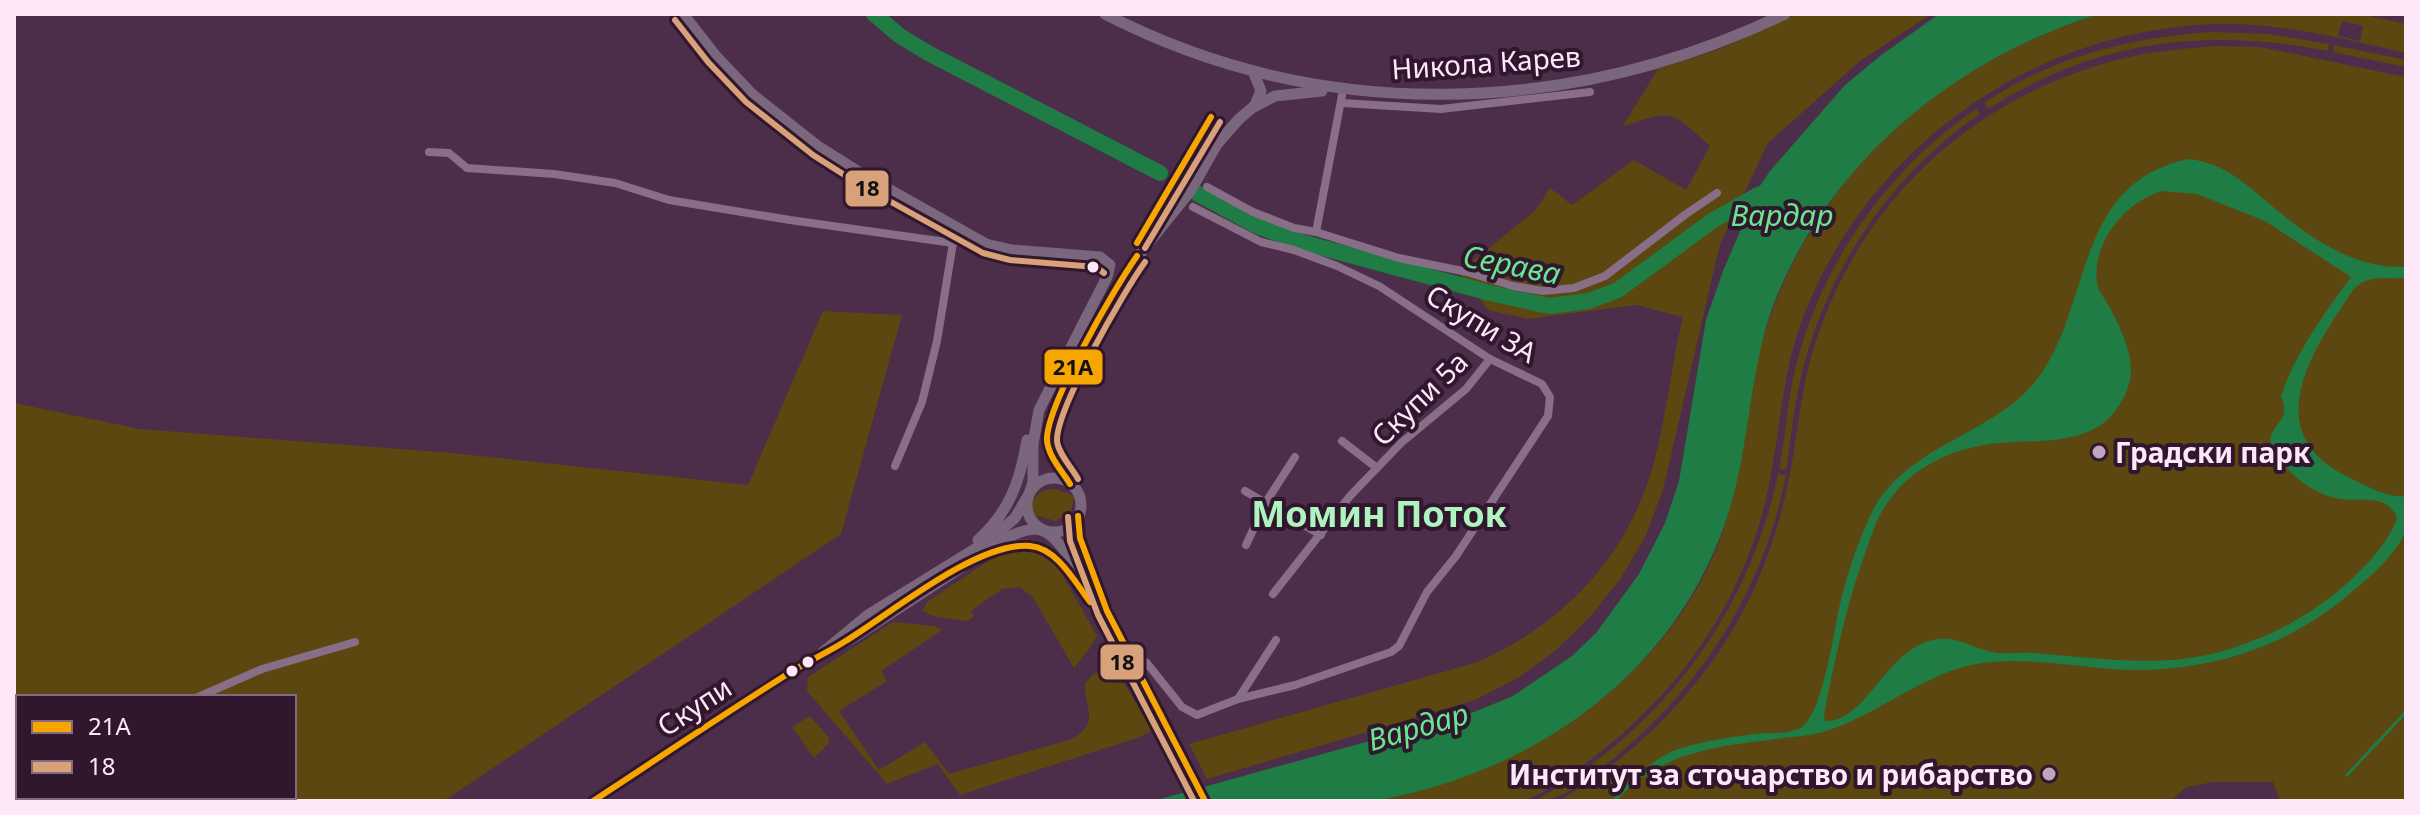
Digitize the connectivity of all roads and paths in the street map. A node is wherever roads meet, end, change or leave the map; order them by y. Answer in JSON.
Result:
{"nodes":[{"id":1,"x":683,"y":14,"type":"edge"},
{"id":2,"x":1105,"y":14,"type":"edge"},
{"id":3,"x":1785,"y":14,"type":"edge"},
{"id":4,"x":1253,"y":71,"type":"junction"},
{"id":5,"x":1343,"y":90,"type":"junction"},
{"id":6,"x":1590,"y":92,"type":"dead end"},
{"id":7,"x":1342,"y":103,"type":"junction"},
{"id":8,"x":1252,"y":108,"type":"junction"},
{"id":9,"x":429,"y":152,"type":"dead end"},
{"id":10,"x":1207,"y":187,"type":"dead end"},
{"id":11,"x":1717,"y":193,"type":"dead end"},
{"id":12,"x":1193,"y":207,"type":"dead end"},
{"id":13,"x":1316,"y":232,"type":"junction"},
{"id":14,"x":973,"y":238,"type":"junction"},
{"id":15,"x":953,"y":243,"type":"junction"},
{"id":16,"x":1490,"y":359,"type":"junction"},
{"id":17,"x":1039,"y":410,"type":"junction"},
{"id":18,"x":1342,"y":441,"type":"dead end"},
{"id":19,"x":1295,"y":457,"type":"dead end"},
{"id":20,"x":895,"y":466,"type":"dead end"},
{"id":21,"x":1377,"y":468,"type":"junction"},
{"id":22,"x":1070,"y":484,"type":"junction"},
{"id":23,"x":1245,"y":491,"type":"dead end"},
{"id":24,"x":1029,"y":494,"type":"junction"},
{"id":25,"x":1266,"y":502,"type":"junction"},
{"id":26,"x":1078,"y":516,"type":"junction"},
{"id":27,"x":1041,"y":528,"type":"junction"},
{"id":28,"x":1321,"y":535,"type":"junction"},
{"id":29,"x":1246,"y":545,"type":"dead end"},
{"id":30,"x":973,"y":560,"type":"junction"},
{"id":31,"x":946,"y":567,"type":"junction"},
{"id":32,"x":1273,"y":594,"type":"dead end"},
{"id":33,"x":1090,"y":602,"type":"junction"},
{"id":34,"x":1276,"y":640,"type":"dead end"},
{"id":35,"x":355,"y":642,"type":"dead end"},
{"id":36,"x":822,"y":653,"type":"junction"},
{"id":37,"x":1135,"y":668,"type":"junction"},
{"id":38,"x":203,"y":695,"type":"edge"},
{"id":39,"x":1238,"y":699,"type":"junction"},
{"id":40,"x":1164,"y":732,"type":"junction"},
{"id":41,"x":593,"y":801,"type":"edge"},
{"id":42,"x":1195,"y":801,"type":"edge"},
{"id":43,"x":1205,"y":801,"type":"edge"}],
"edges":[{"from":1,"to":14,"type":"street"},
{"from":2,"to":4,"type":"street","name":"Никола Карев"},
{"from":3,"to":5,"type":"street","name":"Никола Карев"},
{"from":4,"to":5,"type":"street","name":"Никола Карев"},
{"from":4,"to":8,"type":"street"},
{"from":5,"to":7,"type":"street"},
{"from":5,"to":8,"type":"street"},
{"from":6,"to":7,"type":"street"},
{"from":7,"to":13,"type":"street"},
{"from":8,"to":22,"type":"street"},
{"from":9,"to":15,"type":"street"},
{"from":10,"to":13,"type":"street"},
{"from":11,"to":13,"type":"street"},
{"from":12,"to":16,"type":"street","name":"Скупи 3А"},
{"from":14,"to":15,"type":"street"},
{"from":14,"to":17,"type":"street"},
{"from":15,"to":20,"type":"street"},
{"from":16,"to":21,"type":"street","name":"Скупи 5а"},
{"from":16,"to":39,"type":"street","name":"Скупи 3А"},
{"from":17,"to":24,"type":"street"},
{"from":17,"to":31,"type":"street"},
{"from":18,"to":21,"type":"street","name":"Скупи 5а"},
{"from":19,"to":25,"type":"street"},
{"from":21,"to":28,"type":"street","name":"Скупи 5а"},
{"from":22,"to":24,"type":"street"},
{"from":22,"to":26,"type":"street"},
{"from":23,"to":25,"type":"street"},
{"from":24,"to":27,"type":"street"},
{"from":24,"to":31,"type":"street","name":"Скупи"},
{"from":25,"to":28,"type":"street"},
{"from":25,"to":29,"type":"street"},
{"from":26,"to":27,"type":"street"},
{"from":26,"to":37,"type":"street"},
{"from":27,"to":30,"type":"street","name":"Скупи"},
{"from":27,"to":33,"type":"street"},
{"from":28,"to":32,"type":"street","name":"Скупи 5а"},
{"from":30,"to":33,"type":"street"},
{"from":30,"to":36,"type":"street","name":"Скупи"},
{"from":31,"to":36,"type":"street","name":"Скупи"},
{"from":33,"to":40,"type":"street"},
{"from":34,"to":39,"type":"street"},
{"from":35,"to":38,"type":"street"},
{"from":36,"to":41,"type":"street","name":"Скупи"},
{"from":37,"to":39,"type":"street","name":"Скупи 3А"},
{"from":37,"to":40,"type":"street"},
{"from":40,"to":42,"type":"street"},
{"from":40,"to":43,"type":"street"}]}
